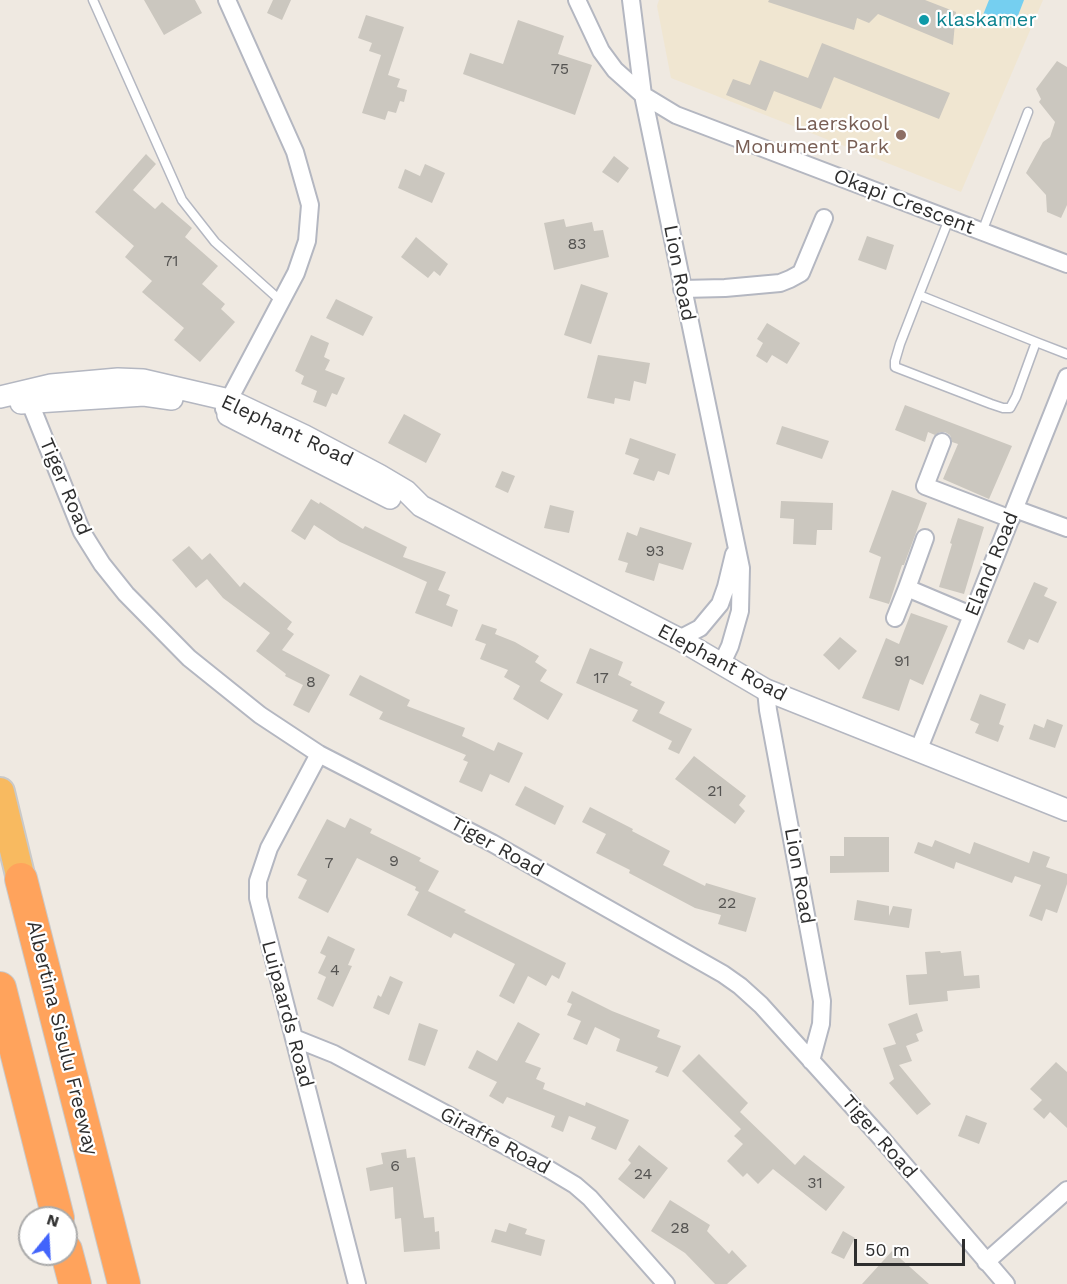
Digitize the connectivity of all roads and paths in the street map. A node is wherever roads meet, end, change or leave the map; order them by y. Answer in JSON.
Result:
{"nodes":[{"id":1,"x":93,"y":0,"type":"edge"},
{"id":2,"x":226,"y":0,"type":"edge"},
{"id":3,"x":577,"y":0,"type":"edge"},
{"id":4,"x":631,"y":0,"type":"edge"},
{"id":5,"x":643,"y":95,"type":"junction"},
{"id":6,"x":1028,"y":112,"type":"dead end"},
{"id":7,"x":824,"y":218,"type":"dead end"},
{"id":8,"x":949,"y":219,"type":"junction"},
{"id":9,"x":982,"y":231,"type":"junction"},
{"id":10,"x":1067,"y":264,"type":"edge"},
{"id":11,"x":682,"y":289,"type":"junction"},
{"id":12,"x":919,"y":295,"type":"junction"},
{"id":13,"x":282,"y":303,"type":"junction"},
{"id":14,"x":1036,"y":342,"type":"junction"},
{"id":15,"x":1067,"y":354,"type":"edge"},
{"id":16,"x":1067,"y":377,"type":"edge"},
{"id":17,"x":27,"y":396,"type":"junction"},
{"id":18,"x":0,"y":397,"type":"edge"},
{"id":19,"x":225,"y":406,"type":"junction"},
{"id":20,"x":0,"y":408,"type":"edge"},
{"id":21,"x":942,"y":442,"type":"dead end"},
{"id":22,"x":1013,"y":514,"type":"junction"},
{"id":23,"x":1067,"y":528,"type":"edge"},
{"id":24,"x":925,"y":538,"type":"dead end"},
{"id":25,"x":736,"y":544,"type":"junction"},
{"id":26,"x":907,"y":588,"type":"junction"},
{"id":27,"x":971,"y":615,"type":"junction"},
{"id":28,"x":895,"y":618,"type":"dead end"},
{"id":29,"x":679,"y":639,"type":"junction"},
{"id":30,"x":722,"y":663,"type":"junction"},
{"id":31,"x":766,"y":690,"type":"junction"},
{"id":32,"x":918,"y":751,"type":"junction"},
{"id":33,"x":319,"y":754,"type":"junction"},
{"id":34,"x":0,"y":792,"type":"edge"},
{"id":35,"x":1067,"y":810,"type":"edge"},
{"id":36,"x":21,"y":879,"type":"joint"},
{"id":37,"x":0,"y":988,"type":"edge"},
{"id":38,"x":294,"y":1038,"type":"junction"},
{"id":39,"x":811,"y":1061,"type":"junction"},
{"id":40,"x":1067,"y":1190,"type":"edge"},
{"id":41,"x":55,"y":1206,"type":"edge"},
{"id":42,"x":986,"y":1262,"type":"junction"},
{"id":43,"x":70,"y":1266,"type":"edge"},
{"id":44,"x":75,"y":1284,"type":"edge"},
{"id":45,"x":124,"y":1284,"type":"edge"},
{"id":46,"x":357,"y":1284,"type":"edge"},
{"id":47,"x":666,"y":1284,"type":"edge"},
{"id":48,"x":1006,"y":1284,"type":"edge"}],
"edges":[{"from":1,"to":13,"type":"lane"},
{"from":2,"to":13,"type":"street"},
{"from":3,"to":5,"type":"street","name":"Okapi Crescent"},
{"from":4,"to":5,"type":"street","name":"Lion Road"},
{"from":5,"to":8,"type":"street","name":"Okapi Crescent"},
{"from":5,"to":11,"type":"street","name":"Lion Road"},
{"from":6,"to":9,"type":"lane"},
{"from":7,"to":11,"type":"street"},
{"from":8,"to":9,"type":"street","name":"Okapi Crescent"},
{"from":8,"to":12,"type":"lane"},
{"from":9,"to":10,"type":"street","name":"Okapi Crescent"},
{"from":11,"to":25,"type":"street","name":"Lion Road"},
{"from":12,"to":14,"type":"lane"},
{"from":12,"to":14,"type":"lane"},
{"from":13,"to":19,"type":"street"},
{"from":14,"to":15,"type":"lane"},
{"from":16,"to":22,"type":"street","name":"Eland Road"},
{"from":17,"to":18,"type":"street","name":"Elephant Road"},
{"from":17,"to":19,"type":"street","name":"Elephant Road"},
{"from":17,"to":20,"type":"street","name":"Elephant Road"},
{"from":17,"to":33,"type":"street","name":"Tiger Road"},
{"from":19,"to":29,"type":"street","name":"Elephant Road"},
{"from":21,"to":22,"type":"street"},
{"from":22,"to":23,"type":"street"},
{"from":22,"to":27,"type":"street","name":"Eland Road"},
{"from":24,"to":26,"type":"street"},
{"from":25,"to":29,"type":"street","name":"Lion Road"},
{"from":25,"to":30,"type":"street","name":"Lion Road"},
{"from":26,"to":27,"type":"street"},
{"from":26,"to":28,"type":"street"},
{"from":27,"to":32,"type":"street","name":"Eland Road"},
{"from":29,"to":30,"type":"street","name":"Elephant Road"},
{"from":30,"to":31,"type":"street","name":"Elephant Road"},
{"from":31,"to":32,"type":"street","name":"Elephant Road"},
{"from":31,"to":39,"type":"street","name":"Lion Road"},
{"from":32,"to":35,"type":"street","name":"Elephant Road"},
{"from":33,"to":38,"type":"street","name":"Luipaards Road"},
{"from":33,"to":39,"type":"street","name":"Tiger Road"},
{"from":34,"to":36,"type":"highway","name":"Albertina Sisulu Freeway"},
{"from":36,"to":45,"type":"highway","name":"Albertina Sisulu Freeway"},
{"from":37,"to":41,"type":"highway"},
{"from":38,"to":46,"type":"street","name":"Luipaards Road"},
{"from":38,"to":47,"type":"street","name":"Giraffe Road"},
{"from":39,"to":42,"type":"street","name":"Tiger Road"},
{"from":40,"to":42,"type":"street"},
{"from":42,"to":48,"type":"street","name":"Tiger Road"},
{"from":43,"to":44,"type":"highway"}]}
